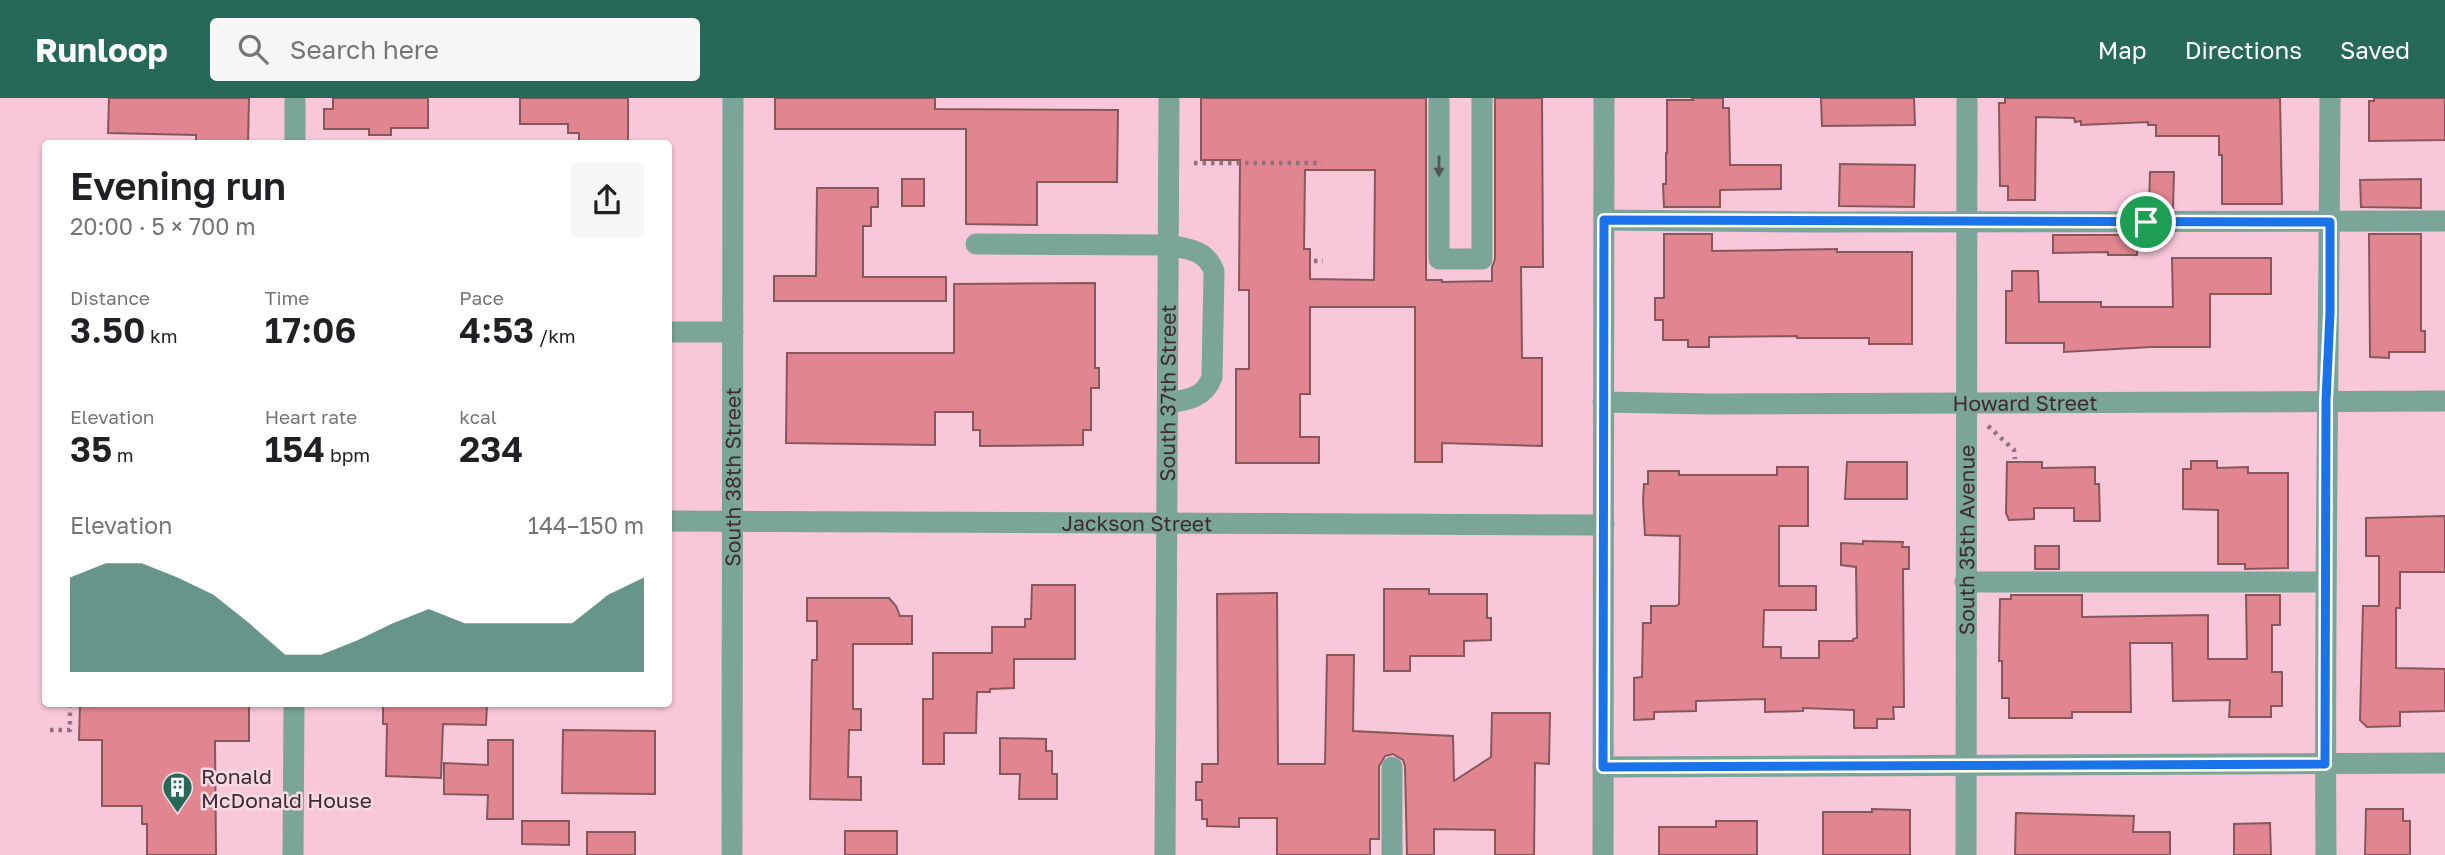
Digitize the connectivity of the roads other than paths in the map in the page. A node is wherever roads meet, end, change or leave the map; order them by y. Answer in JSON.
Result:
{"nodes":[{"id":1,"x":295,"y":98,"type":"edge"},
{"id":2,"x":733,"y":98,"type":"edge"},
{"id":3,"x":1169,"y":98,"type":"edge"},
{"id":4,"x":1439,"y":98,"type":"edge"},
{"id":5,"x":1482,"y":98,"type":"edge"},
{"id":6,"x":1604,"y":98,"type":"edge"},
{"id":7,"x":1967,"y":98,"type":"edge"},
{"id":8,"x":2330,"y":98,"type":"edge"},
{"id":9,"x":295,"y":140,"type":"edge"},
{"id":10,"x":1604,"y":220,"type":"junction"},
{"id":11,"x":1967,"y":221,"type":"junction"},
{"id":12,"x":2330,"y":222,"type":"junction"},
{"id":13,"x":2445,"y":222,"type":"edge"},
{"id":14,"x":976,"y":244,"type":"dead end"},
{"id":15,"x":1168,"y":244,"type":"junction"},
{"id":16,"x":672,"y":332,"type":"edge"},
{"id":17,"x":733,"y":332,"type":"junction"},
{"id":18,"x":2326,"y":401,"type":"junction"},
{"id":19,"x":2445,"y":401,"type":"edge"},
{"id":20,"x":1603,"y":402,"type":"junction"},
{"id":21,"x":1168,"y":403,"type":"junction"},
{"id":22,"x":1973,"y":410,"type":"junction"},
{"id":23,"x":672,"y":522,"type":"edge"},
{"id":24,"x":732,"y":522,"type":"junction"},
{"id":25,"x":1167,"y":522,"type":"junction"},
{"id":26,"x":1604,"y":525,"type":"junction"},
{"id":27,"x":1965,"y":582,"type":"junction"},
{"id":28,"x":2326,"y":582,"type":"junction"},
{"id":29,"x":294,"y":707,"type":"edge"},
{"id":30,"x":2445,"y":763,"type":"edge"},
{"id":31,"x":2325,"y":764,"type":"junction"},
{"id":32,"x":1966,"y":765,"type":"junction"},
{"id":33,"x":1392,"y":767,"type":"dead end"},
{"id":34,"x":1603,"y":767,"type":"junction"},
{"id":35,"x":293,"y":855,"type":"edge"},
{"id":36,"x":732,"y":855,"type":"edge"},
{"id":37,"x":1165,"y":855,"type":"edge"},
{"id":38,"x":1392,"y":855,"type":"edge"},
{"id":39,"x":1603,"y":855,"type":"edge"},
{"id":40,"x":1966,"y":855,"type":"edge"},
{"id":41,"x":2326,"y":855,"type":"edge"}],
"edges":[{"from":1,"to":9,"type":"street"},
{"from":2,"to":17,"type":"street","name":"South 38th Street"},
{"from":3,"to":15,"type":"street","name":"South 37th Street"},
{"from":4,"to":5,"type":"street","one_way":true},
{"from":6,"to":10,"type":"street"},
{"from":7,"to":11,"type":"street","name":"South 35th Avenue"},
{"from":8,"to":12,"type":"street"},
{"from":10,"to":11,"type":"street"},
{"from":10,"to":20,"type":"street"},
{"from":11,"to":12,"type":"street"},
{"from":11,"to":22,"type":"street","name":"South 35th Avenue"},
{"from":12,"to":13,"type":"street"},
{"from":12,"to":18,"type":"street"},
{"from":14,"to":15,"type":"street"},
{"from":15,"to":21,"type":"street","name":"South 37th Street"},
{"from":15,"to":21,"type":"street"},
{"from":16,"to":17,"type":"street"},
{"from":17,"to":24,"type":"street","name":"South 38th Street"},
{"from":18,"to":19,"type":"street","name":"Howard Street"},
{"from":18,"to":22,"type":"street","name":"Howard Street"},
{"from":18,"to":28,"type":"street"},
{"from":20,"to":22,"type":"street","name":"Howard Street"},
{"from":20,"to":26,"type":"street"},
{"from":21,"to":25,"type":"street","name":"South 37th Street"},
{"from":22,"to":27,"type":"street","name":"South 35th Avenue"},
{"from":23,"to":24,"type":"street","name":"Jackson Street"},
{"from":24,"to":25,"type":"street","name":"Jackson Street"},
{"from":24,"to":36,"type":"street","name":"South 38th Street"},
{"from":25,"to":26,"type":"street","name":"Jackson Street"},
{"from":25,"to":37,"type":"street","name":"South 37th Street"},
{"from":26,"to":34,"type":"street"},
{"from":27,"to":28,"type":"street"},
{"from":27,"to":32,"type":"street","name":"South 35th Avenue"},
{"from":28,"to":31,"type":"street"},
{"from":29,"to":35,"type":"street"},
{"from":30,"to":31,"type":"street"},
{"from":31,"to":32,"type":"street"},
{"from":31,"to":41,"type":"street"},
{"from":32,"to":34,"type":"street"},
{"from":32,"to":40,"type":"street","name":"South 35th Avenue"},
{"from":33,"to":38,"type":"street"},
{"from":34,"to":39,"type":"street"}]}
